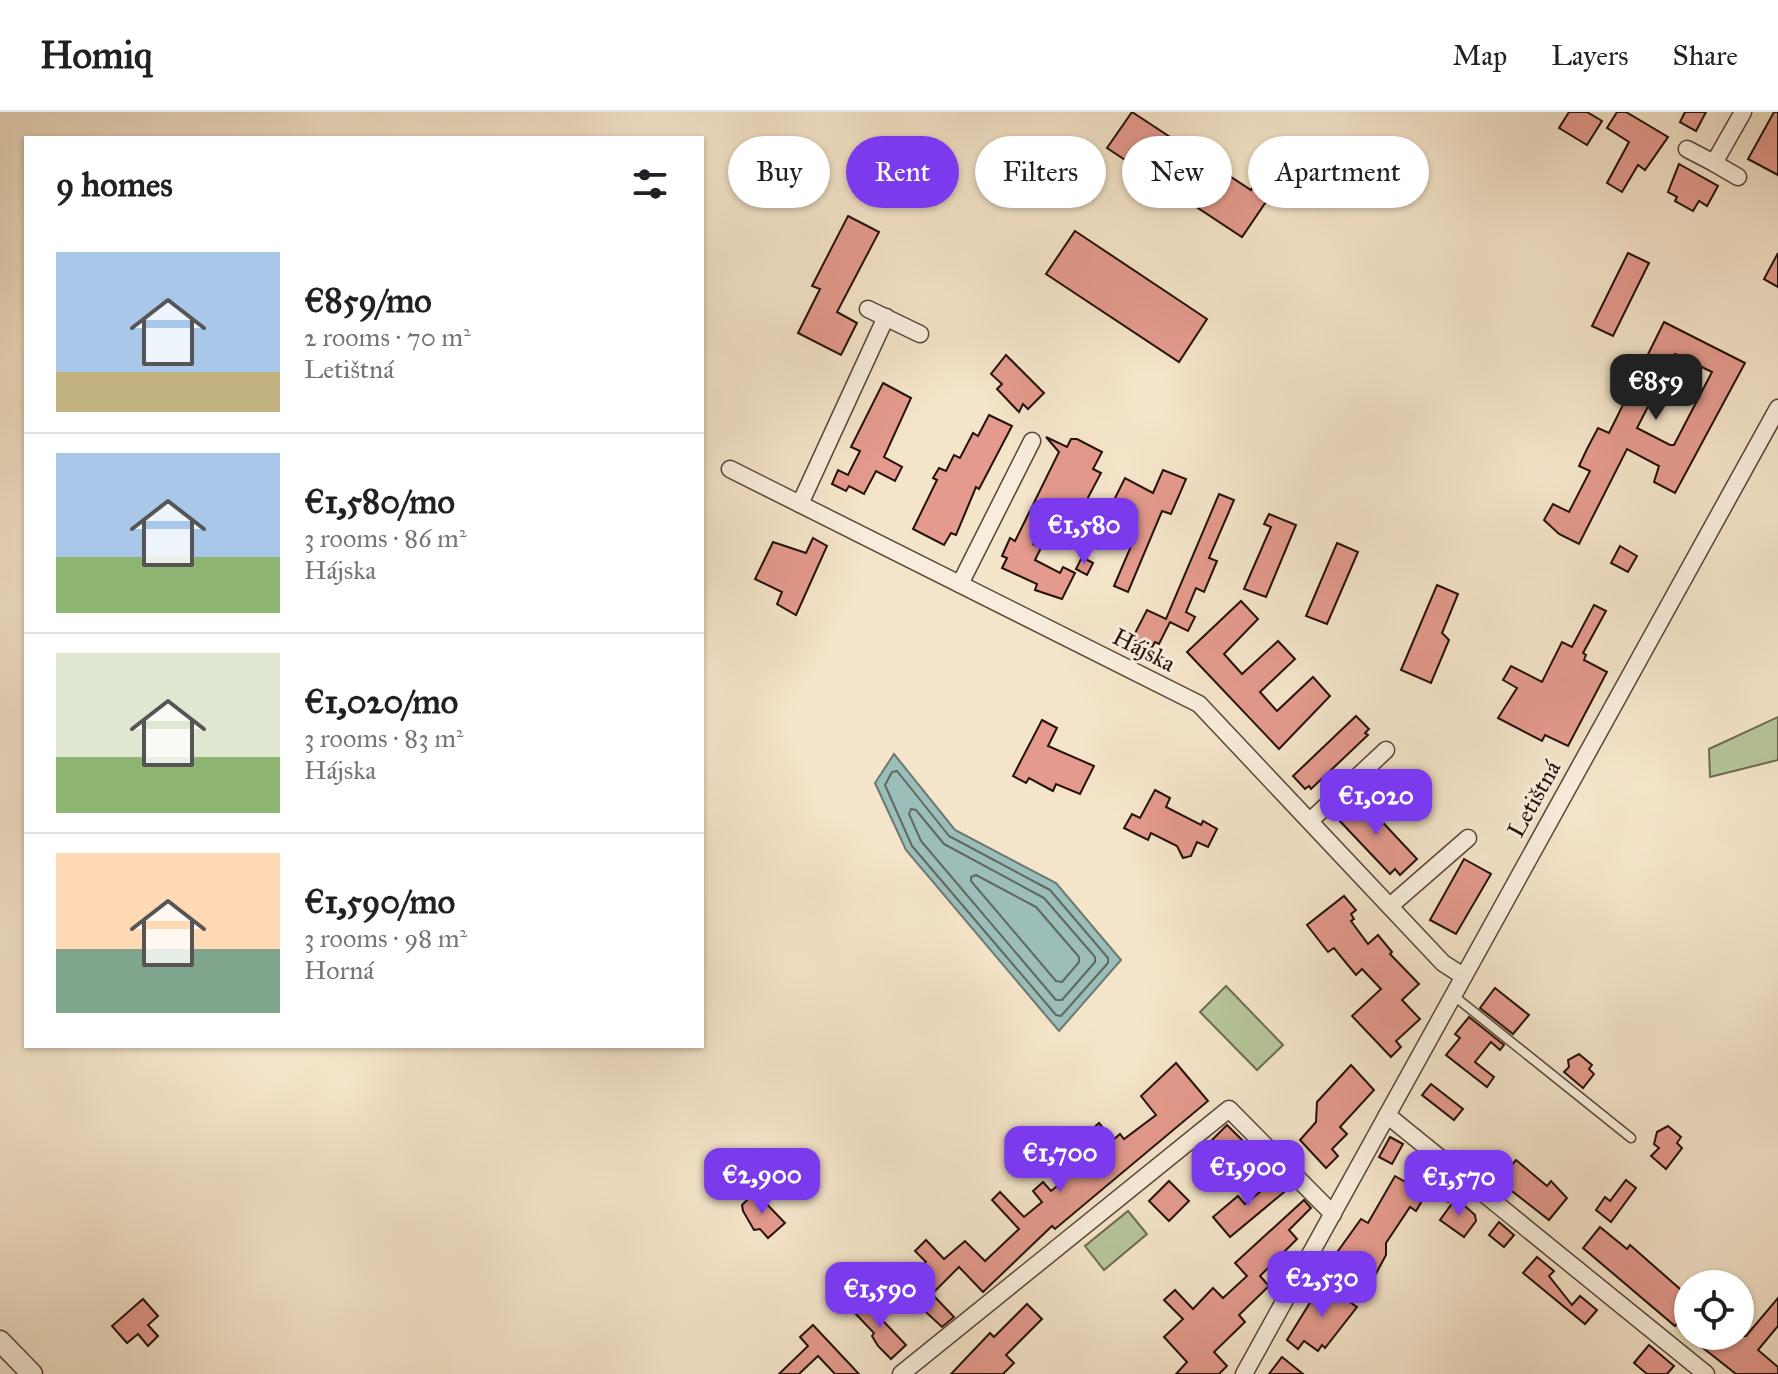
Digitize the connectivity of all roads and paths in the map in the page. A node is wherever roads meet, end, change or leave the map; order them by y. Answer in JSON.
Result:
{"nodes":[{"id":1,"x":1743,"y":112,"type":"edge"},
{"id":2,"x":1687,"y":149,"type":"dead end"},
{"id":3,"x":1714,"y":163,"type":"junction"},
{"id":4,"x":1738,"y":177,"type":"dead end"},
{"id":5,"x":868,"y":309,"type":"dead end"},
{"id":6,"x":886,"y":317,"type":"junction"},
{"id":7,"x":920,"y":334,"type":"dead end"},
{"id":8,"x":1778,"y":408,"type":"edge"},
{"id":9,"x":1032,"y":441,"type":"dead end"},
{"id":10,"x":730,"y":469,"type":"dead end"},
{"id":11,"x":800,"y":504,"type":"junction"},
{"id":12,"x":960,"y":584,"type":"junction"},
{"id":13,"x":1386,"y":750,"type":"dead end"},
{"id":14,"x":1311,"y":820,"type":"junction"},
{"id":15,"x":1468,"y":838,"type":"dead end"},
{"id":16,"x":1390,"y":906,"type":"junction"},
{"id":17,"x":1463,"y":976,"type":"junction"},
{"id":18,"x":1453,"y":995,"type":"junction"},
{"id":19,"x":1387,"y":1115,"type":"junction"},
{"id":20,"x":1631,"y":1138,"type":"dead end"},
{"id":21,"x":1333,"y":1214,"type":"junction"},
{"id":22,"x":0,"y":1341,"type":"edge"},
{"id":23,"x":1701,"y":1372,"type":"edge"},
{"id":24,"x":32,"y":1374,"type":"edge"},
{"id":25,"x":901,"y":1374,"type":"edge"},
{"id":26,"x":1244,"y":1374,"type":"edge"}],
"edges":[{"from":1,"to":3,"type":"street"},
{"from":2,"to":3,"type":"street"},
{"from":3,"to":4,"type":"street"},
{"from":5,"to":6,"type":"street"},
{"from":6,"to":7,"type":"street"},
{"from":6,"to":11,"type":"street"},
{"from":8,"to":17,"type":"street","name":"Letištná"},
{"from":9,"to":12,"type":"street"},
{"from":10,"to":11,"type":"street","name":"Hájska"},
{"from":11,"to":12,"type":"street","name":"Hájska"},
{"from":12,"to":14,"type":"street","name":"Hájska"},
{"from":13,"to":14,"type":"street"},
{"from":14,"to":16,"type":"street","name":"Hájska"},
{"from":15,"to":16,"type":"street"},
{"from":16,"to":17,"type":"street","name":"Hájska"},
{"from":17,"to":18,"type":"street","name":"Letištná"},
{"from":18,"to":19,"type":"street","name":"Letištná"},
{"from":18,"to":20,"type":"lane"},
{"from":19,"to":21,"type":"street","name":"Letištná"},
{"from":19,"to":23,"type":"street"},
{"from":21,"to":25,"type":"street"},
{"from":21,"to":26,"type":"street","name":"Letištná"},
{"from":22,"to":24,"type":"street"}]}
